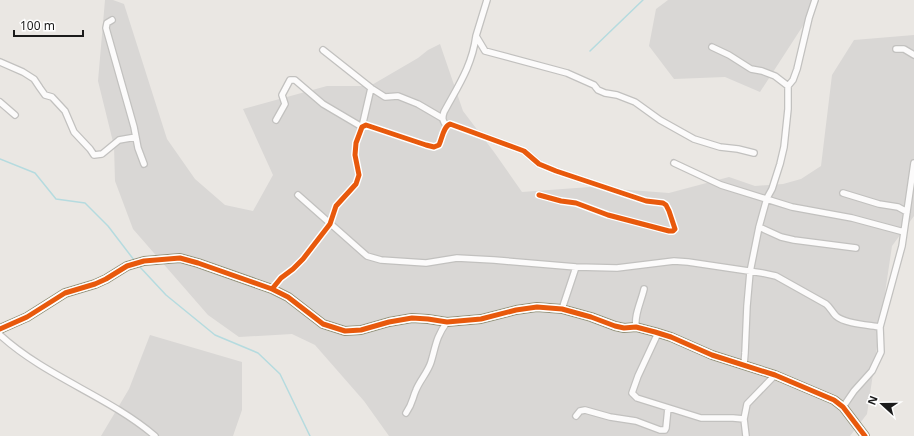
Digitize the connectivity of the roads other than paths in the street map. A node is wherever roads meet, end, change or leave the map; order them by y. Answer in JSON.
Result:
{"nodes":[{"id":1,"x":487,"y":0,"type":"edge"},
{"id":2,"x":815,"y":0,"type":"edge"},
{"id":3,"x":112,"y":20,"type":"dead end"},
{"id":4,"x":476,"y":36,"type":"junction"},
{"id":5,"x":712,"y":47,"type":"dead end"},
{"id":6,"x":896,"y":49,"type":"dead end"},
{"id":7,"x":323,"y":50,"type":"dead end"},
{"id":8,"x":914,"y":55,"type":"edge"},
{"id":9,"x":0,"y":62,"type":"edge"},
{"id":10,"x":788,"y":86,"type":"junction"},
{"id":11,"x":371,"y":88,"type":"junction"},
{"id":12,"x":0,"y":102,"type":"edge"},
{"id":13,"x":15,"y":115,"type":"dead end"},
{"id":14,"x":442,"y":118,"type":"junction"},
{"id":15,"x":276,"y":120,"type":"dead end"},
{"id":16,"x":447,"y":126,"type":"junction"},
{"id":17,"x":362,"y":127,"type":"junction"},
{"id":18,"x":136,"y":137,"type":"junction"},
{"id":19,"x":754,"y":153,"type":"dead end"},
{"id":20,"x":674,"y":163,"type":"dead end"},
{"id":21,"x":914,"y":163,"type":"edge"},
{"id":22,"x":144,"y":164,"type":"dead end"},
{"id":23,"x":843,"y":193,"type":"dead end"},
{"id":24,"x":298,"y":195,"type":"dead end"},
{"id":25,"x":539,"y":195,"type":"dead end"},
{"id":26,"x":767,"y":198,"type":"junction"},
{"id":27,"x":907,"y":212,"type":"junction"},
{"id":28,"x":330,"y":224,"type":"junction"},
{"id":29,"x":759,"y":227,"type":"junction"},
{"id":30,"x":904,"y":232,"type":"junction"},
{"id":31,"x":856,"y":248,"type":"dead end"},
{"id":32,"x":576,"y":267,"type":"junction"},
{"id":33,"x":750,"y":272,"type":"junction"},
{"id":34,"x":272,"y":289,"type":"junction"},
{"id":35,"x":644,"y":289,"type":"dead end"},
{"id":36,"x":562,"y":309,"type":"junction"},
{"id":37,"x":447,"y":322,"type":"junction"},
{"id":38,"x":880,"y":326,"type":"junction"},
{"id":39,"x":636,"y":327,"type":"junction"},
{"id":40,"x":0,"y":329,"type":"edge"},
{"id":41,"x":658,"y":333,"type":"junction"},
{"id":42,"x":0,"y":335,"type":"edge"},
{"id":43,"x":744,"y":365,"type":"junction"},
{"id":44,"x":775,"y":375,"type":"junction"},
{"id":45,"x":843,"y":407,"type":"junction"},
{"id":46,"x":668,"y":408,"type":"junction"},
{"id":47,"x":406,"y":413,"type":"dead end"},
{"id":48,"x":576,"y":416,"type":"dead end"},
{"id":49,"x":744,"y":419,"type":"junction"},
{"id":50,"x":155,"y":436,"type":"edge"},
{"id":51,"x":746,"y":436,"type":"edge"},
{"id":52,"x":865,"y":436,"type":"edge"}],
"edges":[{"from":1,"to":4,"type":"street"},
{"from":2,"to":10,"type":"street"},
{"from":3,"to":18,"type":"street"},
{"from":4,"to":14,"type":"street"},
{"from":4,"to":19,"type":"street"},
{"from":5,"to":10,"type":"street"},
{"from":6,"to":8,"type":"street"},
{"from":7,"to":11,"type":"street"},
{"from":9,"to":18,"type":"street"},
{"from":10,"to":26,"type":"street"},
{"from":11,"to":14,"type":"street"},
{"from":11,"to":17,"type":"street"},
{"from":12,"to":13,"type":"street"},
{"from":14,"to":16,"type":"street"},
{"from":15,"to":17,"type":"street"},
{"from":16,"to":17,"type":"street"},
{"from":16,"to":25,"type":"street"},
{"from":17,"to":28,"type":"street"},
{"from":18,"to":22,"type":"street"},
{"from":20,"to":26,"type":"street"},
{"from":21,"to":27,"type":"street"},
{"from":23,"to":27,"type":"street"},
{"from":24,"to":28,"type":"street"},
{"from":26,"to":29,"type":"street"},
{"from":26,"to":30,"type":"street"},
{"from":27,"to":30,"type":"street"},
{"from":28,"to":32,"type":"street"},
{"from":28,"to":34,"type":"street"},
{"from":29,"to":31,"type":"street"},
{"from":29,"to":33,"type":"street"},
{"from":30,"to":38,"type":"street"},
{"from":32,"to":33,"type":"street"},
{"from":32,"to":36,"type":"street"},
{"from":33,"to":38,"type":"street"},
{"from":33,"to":43,"type":"street"},
{"from":34,"to":37,"type":"street"},
{"from":34,"to":40,"type":"street"},
{"from":35,"to":39,"type":"street"},
{"from":36,"to":37,"type":"street"},
{"from":36,"to":39,"type":"street"},
{"from":37,"to":47,"type":"street"},
{"from":38,"to":45,"type":"street"},
{"from":39,"to":41,"type":"street"},
{"from":41,"to":43,"type":"street"},
{"from":41,"to":46,"type":"street"},
{"from":42,"to":50,"type":"street"},
{"from":43,"to":44,"type":"street"},
{"from":44,"to":45,"type":"street"},
{"from":44,"to":49,"type":"street"},
{"from":45,"to":52,"type":"street"},
{"from":46,"to":48,"type":"street"},
{"from":46,"to":49,"type":"street"},
{"from":49,"to":51,"type":"street"}]}
